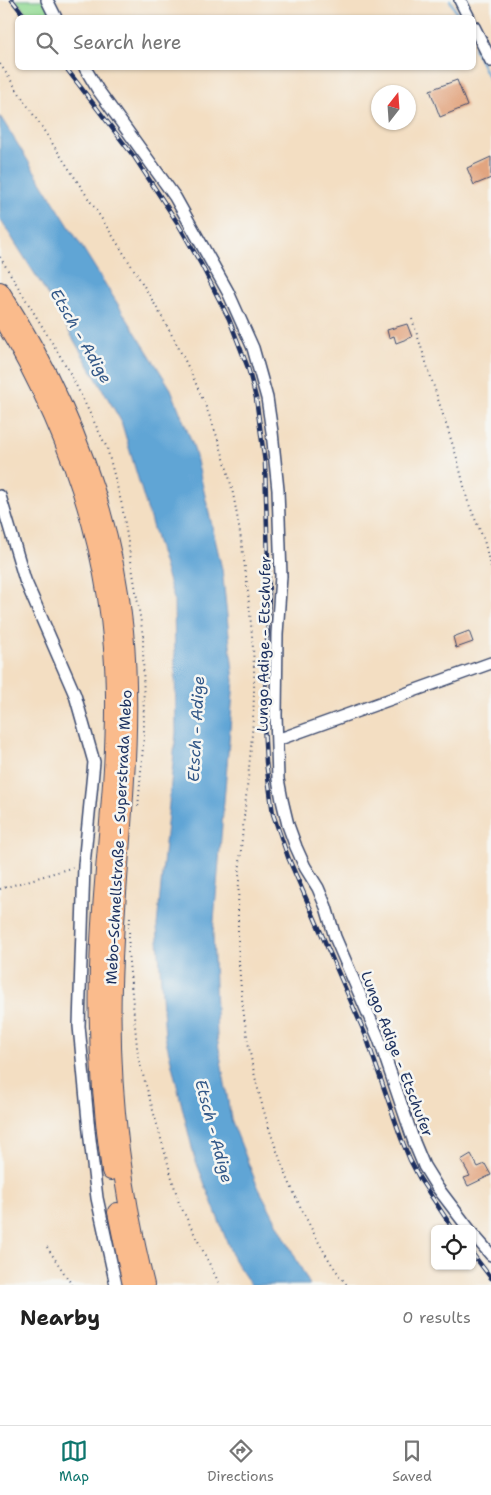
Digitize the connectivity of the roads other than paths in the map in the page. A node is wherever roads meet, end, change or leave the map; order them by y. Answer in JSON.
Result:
{"nodes":[{"id":1,"x":47,"y":0,"type":"edge"},
{"id":2,"x":460,"y":0,"type":"edge"},
{"id":3,"x":54,"y":15,"type":"edge"},
{"id":4,"x":468,"y":15,"type":"edge"},
{"id":5,"x":476,"y":31,"type":"edge"},
{"id":6,"x":491,"y":61,"type":"edge"},
{"id":7,"x":86,"y":70,"type":"edge"},
{"id":8,"x":0,"y":291,"type":"edge"},
{"id":9,"x":0,"y":315,"type":"edge"},
{"id":10,"x":0,"y":496,"type":"edge"},
{"id":11,"x":491,"y":663,"type":"edge"},
{"id":12,"x":277,"y":740,"type":"junction"},
{"id":13,"x":466,"y":1225,"type":"edge"},
{"id":14,"x":476,"y":1237,"type":"edge"},
{"id":15,"x":491,"y":1255,"type":"edge"},
{"id":16,"x":116,"y":1285,"type":"edge"},
{"id":17,"x":132,"y":1285,"type":"edge"},
{"id":18,"x":145,"y":1285,"type":"edge"}],
"edges":[{"from":1,"to":3,"type":"street"},
{"from":2,"to":4,"type":"street"},
{"from":5,"to":6,"type":"street"},
{"from":7,"to":12,"type":"street","name":"Lungo Adige - Etschufer"},
{"from":8,"to":18,"type":"highway","name":"Mebo-Schnellstraße - Superstrada Mebo"},
{"from":9,"to":17,"type":"highway","name":"Mebo-Schnellstraße - Superstrada Mebo"},
{"from":10,"to":16,"type":"street"},
{"from":11,"to":12,"type":"street"},
{"from":12,"to":13,"type":"street","name":"Lungo Adige - Etschufer"},
{"from":14,"to":15,"type":"street"}]}
